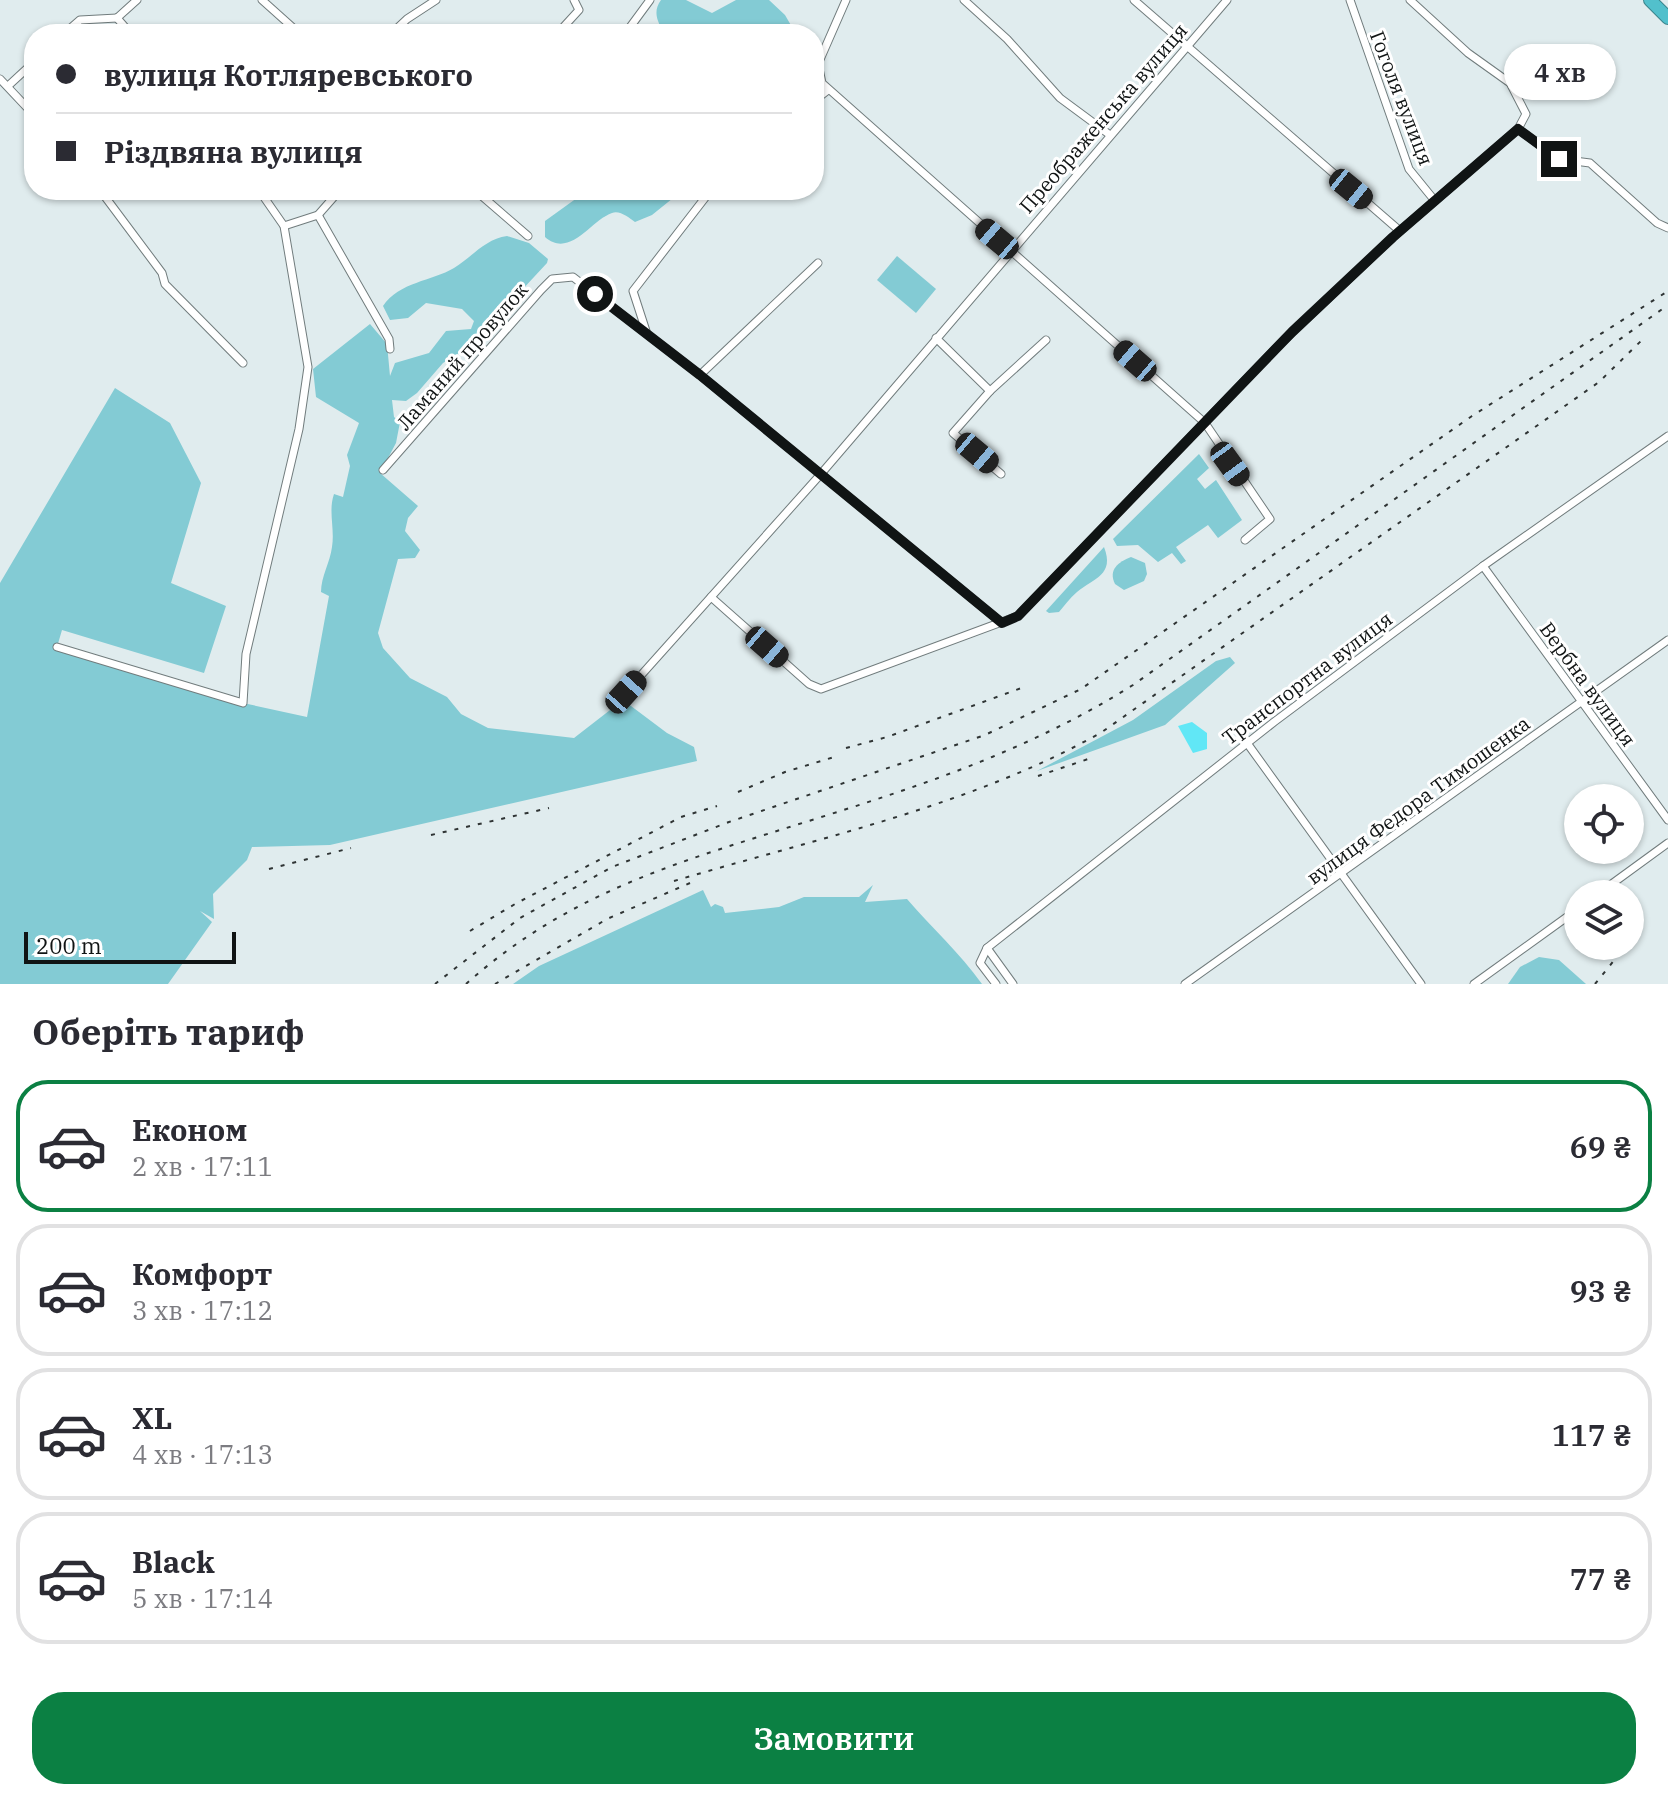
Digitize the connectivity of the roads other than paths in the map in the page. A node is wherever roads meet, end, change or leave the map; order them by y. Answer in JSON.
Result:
{"nodes":[{"id":1,"x":137,"y":0,"type":"edge"},
{"id":2,"x":262,"y":0,"type":"edge"},
{"id":3,"x":436,"y":0,"type":"edge"},
{"id":4,"x":574,"y":0,"type":"edge"},
{"id":5,"x":650,"y":0,"type":"edge"},
{"id":6,"x":846,"y":0,"type":"edge"},
{"id":7,"x":964,"y":0,"type":"edge"},
{"id":8,"x":1134,"y":0,"type":"edge"},
{"id":9,"x":1227,"y":0,"type":"edge"},
{"id":10,"x":1350,"y":0,"type":"edge"},
{"id":11,"x":1410,"y":0,"type":"edge"},
{"id":12,"x":1650,"y":0,"type":"edge"},
{"id":13,"x":117,"y":18,"type":"junction"},
{"id":14,"x":1668,"y":18,"type":"edge"},
{"id":15,"x":75,"y":24,"type":"edge"},
{"id":16,"x":122,"y":24,"type":"edge"},
{"id":17,"x":289,"y":24,"type":"edge"},
{"id":18,"x":404,"y":24,"type":"edge"},
{"id":19,"x":566,"y":24,"type":"edge"},
{"id":20,"x":632,"y":24,"type":"edge"},
{"id":21,"x":1188,"y":46,"type":"junction"},
{"id":22,"x":824,"y":50,"type":"edge"},
{"id":23,"x":24,"y":71,"type":"edge"},
{"id":24,"x":0,"y":79,"type":"edge"},
{"id":25,"x":824,"y":84,"type":"edge"},
{"id":26,"x":8,"y":86,"type":"junction"},
{"id":27,"x":828,"y":90,"type":"junction"},
{"id":28,"x":824,"y":93,"type":"edge"},
{"id":29,"x":24,"y":104,"type":"edge"},
{"id":30,"x":1518,"y":129,"type":"junction"},
{"id":31,"x":1110,"y":135,"type":"junction"},
{"id":32,"x":107,"y":200,"type":"edge"},
{"id":33,"x":266,"y":200,"type":"edge"},
{"id":34,"x":330,"y":200,"type":"edge"},
{"id":35,"x":487,"y":200,"type":"edge"},
{"id":36,"x":703,"y":200,"type":"edge"},
{"id":37,"x":1435,"y":201,"type":"junction"},
{"id":38,"x":318,"y":215,"type":"junction"},
{"id":39,"x":284,"y":226,"type":"junction"},
{"id":40,"x":1668,"y":228,"type":"edge"},
{"id":41,"x":1400,"y":231,"type":"junction"},
{"id":42,"x":528,"y":236,"type":"dead end"},
{"id":43,"x":1010,"y":251,"type":"junction"},
{"id":44,"x":818,"y":263,"type":"dead end"},
{"id":45,"x":647,"y":333,"type":"junction"},
{"id":46,"x":936,"y":338,"type":"junction"},
{"id":47,"x":1046,"y":340,"type":"dead end"},
{"id":48,"x":390,"y":349,"type":"dead end"},
{"id":49,"x":243,"y":363,"type":"dead end"},
{"id":50,"x":700,"y":375,"type":"junction"},
{"id":51,"x":990,"y":391,"type":"junction"},
{"id":52,"x":1205,"y":423,"type":"junction"},
{"id":53,"x":1667,"y":439,"type":"edge"},
{"id":54,"x":383,"y":470,"type":"dead end"},
{"id":55,"x":1001,"y":474,"type":"dead end"},
{"id":56,"x":820,"y":475,"type":"junction"},
{"id":57,"x":1245,"y":540,"type":"dead end"},
{"id":58,"x":1483,"y":566,"type":"junction"},
{"id":59,"x":711,"y":597,"type":"junction"},
{"id":60,"x":1002,"y":623,"type":"junction"},
{"id":61,"x":1668,"y":640,"type":"edge"},
{"id":62,"x":57,"y":647,"type":"dead end"},
{"id":63,"x":626,"y":692,"type":"dead end"},
{"id":64,"x":1580,"y":703,"type":"junction"},
{"id":65,"x":1247,"y":743,"type":"junction"},
{"id":66,"x":1668,"y":820,"type":"edge"},
{"id":67,"x":1668,"y":843,"type":"edge"},
{"id":68,"x":1343,"y":874,"type":"junction"},
{"id":69,"x":1617,"y":880,"type":"edge"},
{"id":70,"x":1564,"y":919,"type":"edge"},
{"id":71,"x":987,"y":948,"type":"junction"},
{"id":72,"x":996,"y":984,"type":"edge"},
{"id":73,"x":1013,"y":984,"type":"edge"},
{"id":74,"x":1185,"y":984,"type":"edge"},
{"id":75,"x":1421,"y":984,"type":"edge"},
{"id":76,"x":1474,"y":984,"type":"edge"}],
"edges":[{"from":1,"to":13,"type":"street"},
{"from":2,"to":17,"type":"street"},
{"from":3,"to":18,"type":"street"},
{"from":4,"to":19,"type":"street"},
{"from":5,"to":20,"type":"street"},
{"from":6,"to":22,"type":"street"},
{"from":7,"to":31,"type":"street"},
{"from":8,"to":21,"type":"street"},
{"from":9,"to":21,"type":"street","name":"Преображенська вулиця"},
{"from":10,"to":37,"type":"street","name":"Гоголя вулиця"},
{"from":11,"to":30,"type":"street"},
{"from":12,"to":14,"type":"highway"},
{"from":13,"to":15,"type":"street"},
{"from":13,"to":16,"type":"street"},
{"from":21,"to":31,"type":"street","name":"Преображенська вулиця"},
{"from":21,"to":41,"type":"street"},
{"from":23,"to":26,"type":"street"},
{"from":24,"to":26,"type":"street"},
{"from":25,"to":27,"type":"street"},
{"from":26,"to":29,"type":"street"},
{"from":27,"to":28,"type":"street"},
{"from":27,"to":43,"type":"street"},
{"from":30,"to":37,"type":"street"},
{"from":30,"to":40,"type":"street"},
{"from":31,"to":43,"type":"street","name":"Преображенська вулиця"},
{"from":32,"to":49,"type":"street"},
{"from":33,"to":39,"type":"street"},
{"from":34,"to":38,"type":"street"},
{"from":35,"to":42,"type":"street"},
{"from":36,"to":45,"type":"street"},
{"from":37,"to":41,"type":"street"},
{"from":38,"to":39,"type":"street"},
{"from":38,"to":48,"type":"street"},
{"from":39,"to":62,"type":"street"},
{"from":41,"to":52,"type":"street"},
{"from":43,"to":46,"type":"street","name":"Преображенська вулиця"},
{"from":43,"to":52,"type":"street"},
{"from":44,"to":50,"type":"street"},
{"from":45,"to":50,"type":"street"},
{"from":45,"to":54,"type":"street","name":"Ламаний провулок"},
{"from":46,"to":51,"type":"street"},
{"from":46,"to":56,"type":"street","name":"Преображенська вулиця"},
{"from":47,"to":51,"type":"street"},
{"from":50,"to":56,"type":"street"},
{"from":51,"to":55,"type":"street"},
{"from":52,"to":57,"type":"street"},
{"from":52,"to":60,"type":"street"},
{"from":53,"to":58,"type":"street","name":"Транспортна вулиця"},
{"from":56,"to":59,"type":"street","name":"Преображенська вулиця"},
{"from":56,"to":60,"type":"street"},
{"from":58,"to":64,"type":"street","name":"Вербна вулиця"},
{"from":58,"to":65,"type":"street","name":"Транспортна вулиця"},
{"from":59,"to":60,"type":"street"},
{"from":59,"to":63,"type":"street","name":"Преображенська вулиця"},
{"from":61,"to":64,"type":"street","name":"вулиця Федора Тимошенка"},
{"from":64,"to":66,"type":"street","name":"Вербна вулиця"},
{"from":64,"to":68,"type":"street","name":"вулиця Федора Тимошенка"},
{"from":65,"to":68,"type":"street"},
{"from":65,"to":71,"type":"street","name":"Транспортна вулиця"},
{"from":67,"to":69,"type":"street"},
{"from":68,"to":74,"type":"street","name":"вулиця Федора Тимошенка"},
{"from":68,"to":75,"type":"street"},
{"from":70,"to":76,"type":"street"},
{"from":71,"to":72,"type":"street","name":"Транспортна вулиця"},
{"from":71,"to":73,"type":"street"}]}
